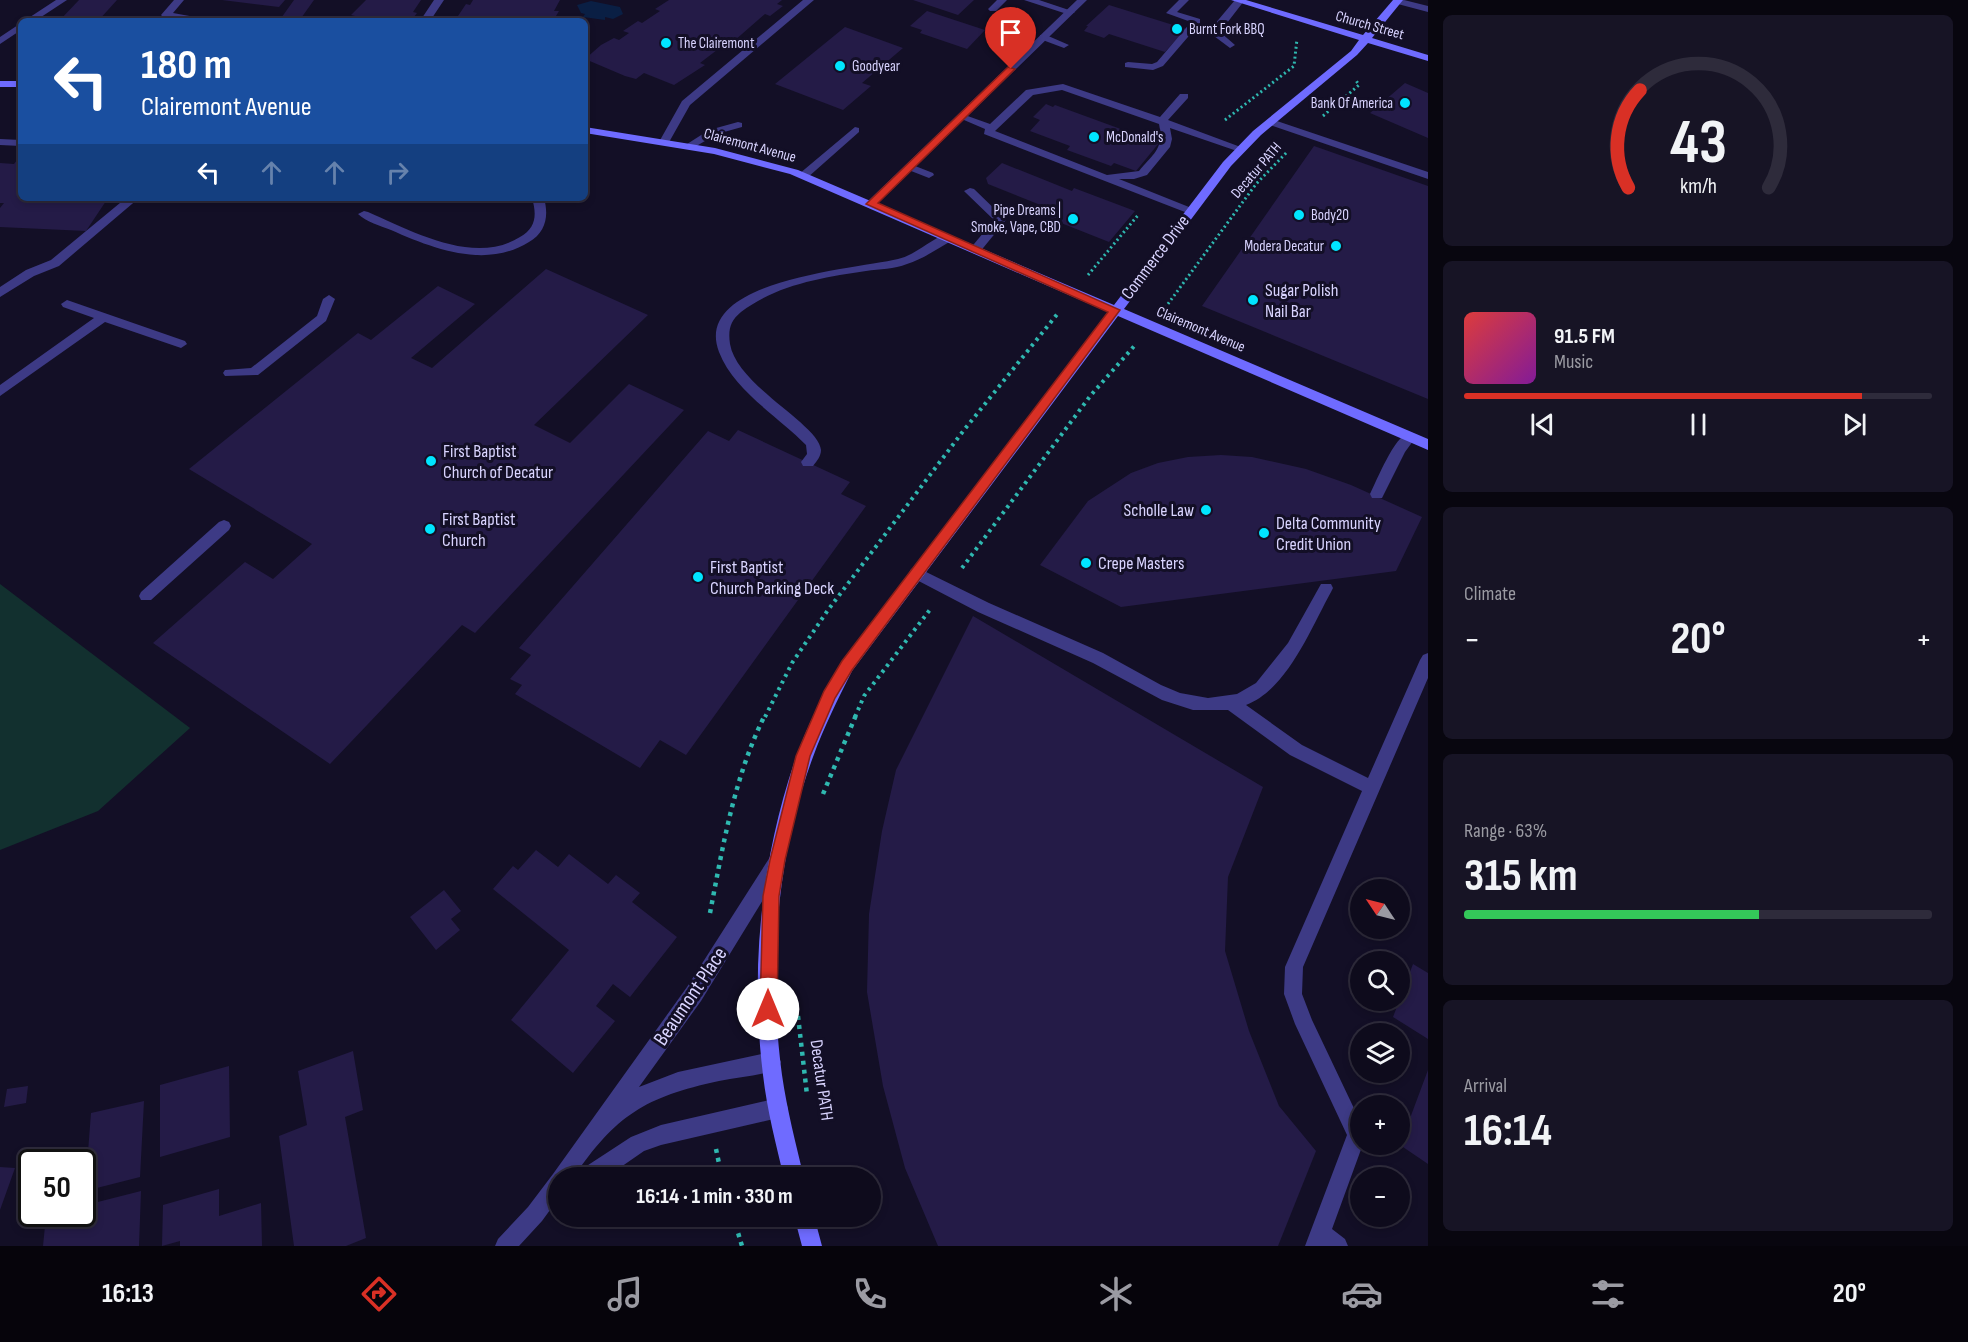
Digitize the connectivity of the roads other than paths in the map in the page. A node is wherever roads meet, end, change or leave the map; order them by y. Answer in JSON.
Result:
{"nodes":[{"id":1,"x":62,"y":0,"type":"edge"},
{"id":2,"x":179,"y":0,"type":"edge"},
{"id":3,"x":439,"y":0,"type":"edge"},
{"id":4,"x":809,"y":0,"type":"edge"},
{"id":5,"x":1002,"y":0,"type":"edge"},
{"id":6,"x":1029,"y":0,"type":"edge"},
{"id":7,"x":1082,"y":0,"type":"edge"},
{"id":8,"x":1184,"y":0,"type":"edge"},
{"id":9,"x":1398,"y":0,"type":"edge"},
{"id":10,"x":1238,"y":1,"type":"edge"},
{"id":11,"x":993,"y":9,"type":"dead end"},
{"id":12,"x":1428,"y":9,"type":"edge"},
{"id":13,"x":1070,"y":12,"type":"junction"},
{"id":14,"x":33,"y":18,"type":"edge"},
{"id":15,"x":186,"y":18,"type":"edge"},
{"id":16,"x":427,"y":18,"type":"edge"},
{"id":17,"x":18,"y":28,"type":"edge"},
{"id":18,"x":1043,"y":37,"type":"junction"},
{"id":19,"x":1367,"y":40,"type":"junction"},
{"id":20,"x":0,"y":41,"type":"edge"},
{"id":21,"x":1064,"y":45,"type":"dead end"},
{"id":22,"x":1230,"y":45,"type":"dead end"},
{"id":23,"x":1428,"y":58,"type":"edge"},
{"id":24,"x":1128,"y":65,"type":"dead end"},
{"id":25,"x":0,"y":84,"type":"edge"},
{"id":26,"x":18,"y":84,"type":"edge"},
{"id":27,"x":1184,"y":96,"type":"dead end"},
{"id":28,"x":962,"y":117,"type":"junction"},
{"id":29,"x":1163,"y":120,"type":"junction"},
{"id":30,"x":1271,"y":122,"type":"junction"},
{"id":31,"x":738,"y":125,"type":"dead end"},
{"id":32,"x":991,"y":128,"type":"junction"},
{"id":33,"x":588,"y":130,"type":"edge"},
{"id":34,"x":855,"y":130,"type":"dead end"},
{"id":35,"x":0,"y":142,"type":"edge"},
{"id":36,"x":664,"y":142,"type":"junction"},
{"id":37,"x":18,"y":143,"type":"edge"},
{"id":38,"x":689,"y":146,"type":"junction"},
{"id":39,"x":1241,"y":148,"type":"junction"},
{"id":40,"x":910,"y":167,"type":"junction"},
{"id":41,"x":929,"y":175,"type":"dead end"},
{"id":42,"x":1100,"y":175,"type":"junction"},
{"id":43,"x":803,"y":176,"type":"junction"},
{"id":44,"x":1428,"y":176,"type":"edge"},
{"id":45,"x":970,"y":191,"type":"dead end"},
{"id":46,"x":129,"y":201,"type":"edge"},
{"id":47,"x":539,"y":201,"type":"edge"},
{"id":48,"x":871,"y":204,"type":"junction"},
{"id":49,"x":1190,"y":211,"type":"junction"},
{"id":50,"x":364,"y":214,"type":"dead end"},
{"id":51,"x":947,"y":238,"type":"junction"},
{"id":52,"x":975,"y":250,"type":"junction"},
{"id":53,"x":0,"y":293,"type":"edge"},
{"id":54,"x":329,"y":299,"type":"dead end"},
{"id":55,"x":67,"y":304,"type":"dead end"},
{"id":56,"x":1115,"y":310,"type":"junction"},
{"id":57,"x":104,"y":317,"type":"junction"},
{"id":58,"x":181,"y":344,"type":"dead end"},
{"id":59,"x":229,"y":373,"type":"dead end"},
{"id":60,"x":0,"y":391,"type":"edge"},
{"id":61,"x":1409,"y":437,"type":"junction"},
{"id":62,"x":1428,"y":445,"type":"edge"},
{"id":63,"x":808,"y":462,"type":"dead end"},
{"id":64,"x":1377,"y":494,"type":"dead end"},
{"id":65,"x":224,"y":526,"type":"dead end"},
{"id":66,"x":916,"y":573,"type":"junction"},
{"id":67,"x":1326,"y":588,"type":"dead end"},
{"id":68,"x":146,"y":596,"type":"dead end"},
{"id":69,"x":1428,"y":660,"type":"edge"},
{"id":70,"x":1230,"y":703,"type":"junction"},
{"id":71,"x":1372,"y":788,"type":"junction"},
{"id":72,"x":777,"y":860,"type":"junction"},
{"id":73,"x":771,"y":1062,"type":"junction"},
{"id":74,"x":778,"y":1108,"type":"junction"},
{"id":75,"x":598,"y":1128,"type":"junction"},
{"id":76,"x":569,"y":1167,"type":"edge"},
{"id":77,"x":603,"y":1167,"type":"edge"},
{"id":78,"x":791,"y":1167,"type":"edge"},
{"id":79,"x":548,"y":1196,"type":"edge"},
{"id":80,"x":548,"y":1204,"type":"edge"},
{"id":81,"x":535,"y":1214,"type":"junction"},
{"id":82,"x":807,"y":1227,"type":"edge"},
{"id":83,"x":1317,"y":1240,"type":"edge"},
{"id":84,"x":505,"y":1246,"type":"edge"},
{"id":85,"x":812,"y":1246,"type":"edge"},
{"id":86,"x":1338,"y":1246,"type":"edge"}],
"edges":[{"from":1,"to":14,"type":"street"},
{"from":2,"to":15,"type":"street"},
{"from":3,"to":16,"type":"street"},
{"from":4,"to":36,"type":"street"},
{"from":5,"to":11,"type":"street"},
{"from":6,"to":13,"type":"street"},
{"from":7,"to":13,"type":"street"},
{"from":8,"to":24,"type":"street"},
{"from":9,"to":12,"type":"street"},
{"from":9,"to":19,"type":"main road","name":"Commerce Drive"},
{"from":10,"to":19,"type":"main road","name":"Church Street"},
{"from":10,"to":22,"type":"street"},
{"from":13,"to":18,"type":"street"},
{"from":17,"to":20,"type":"street"},
{"from":18,"to":21,"type":"street"},
{"from":18,"to":28,"type":"street"},
{"from":19,"to":23,"type":"main road","name":"Church Street"},
{"from":19,"to":30,"type":"main road","name":"Commerce Drive"},
{"from":25,"to":26,"type":"main road"},
{"from":27,"to":29,"type":"street"},
{"from":28,"to":32,"type":"street"},
{"from":28,"to":40,"type":"street"},
{"from":29,"to":32,"type":"street"},
{"from":29,"to":39,"type":"street"},
{"from":29,"to":42,"type":"street"},
{"from":30,"to":39,"type":"main road","name":"Commerce Drive"},
{"from":30,"to":44,"type":"street"},
{"from":31,"to":38,"type":"street"},
{"from":32,"to":42,"type":"street"},
{"from":33,"to":36,"type":"main road","name":"Clairemont Avenue"},
{"from":34,"to":43,"type":"street"},
{"from":35,"to":37,"type":"street"},
{"from":36,"to":38,"type":"main road","name":"Clairemont Avenue"},
{"from":38,"to":43,"type":"main road","name":"Clairemont Avenue"},
{"from":39,"to":49,"type":"main road","name":"Commerce Drive"},
{"from":40,"to":41,"type":"street"},
{"from":40,"to":48,"type":"street"},
{"from":42,"to":49,"type":"street"},
{"from":43,"to":48,"type":"main road","name":"Clairemont Avenue"},
{"from":45,"to":52,"type":"street"},
{"from":46,"to":53,"type":"street"},
{"from":47,"to":50,"type":"street"},
{"from":48,"to":51,"type":"main road","name":"Clairemont Avenue"},
{"from":49,"to":56,"type":"main road","name":"Commerce Drive"},
{"from":51,"to":52,"type":"main road","name":"Clairemont Avenue"},
{"from":51,"to":63,"type":"street"},
{"from":52,"to":56,"type":"main road","name":"Clairemont Avenue"},
{"from":54,"to":59,"type":"street"},
{"from":55,"to":57,"type":"street"},
{"from":56,"to":61,"type":"main road","name":"Clairemont Avenue"},
{"from":56,"to":66,"type":"main road","name":"Commerce Drive"},
{"from":57,"to":58,"type":"street"},
{"from":57,"to":60,"type":"street"},
{"from":61,"to":62,"type":"main road","name":"Clairemont Avenue"},
{"from":61,"to":64,"type":"street"},
{"from":65,"to":68,"type":"street"},
{"from":66,"to":70,"type":"street"},
{"from":66,"to":72,"type":"main road","name":"Commerce Drive"},
{"from":67,"to":70,"type":"street"},
{"from":69,"to":71,"type":"street"},
{"from":70,"to":71,"type":"street"},
{"from":71,"to":83,"type":"street"},
{"from":72,"to":73,"type":"main road","name":"Commerce Drive"},
{"from":72,"to":75,"type":"street","name":"Beaumont Place"},
{"from":73,"to":74,"type":"main road","name":"Commerce Drive"},
{"from":73,"to":75,"type":"street","name":"Beaumont Place"},
{"from":74,"to":77,"type":"street"},
{"from":74,"to":78,"type":"main road","name":"Commerce Drive"},
{"from":75,"to":76,"type":"street","name":"Beaumont Place"},
{"from":79,"to":81,"type":"street"},
{"from":80,"to":81,"type":"street"},
{"from":81,"to":84,"type":"street"},
{"from":82,"to":85,"type":"main road"},
{"from":83,"to":86,"type":"street"}]}
